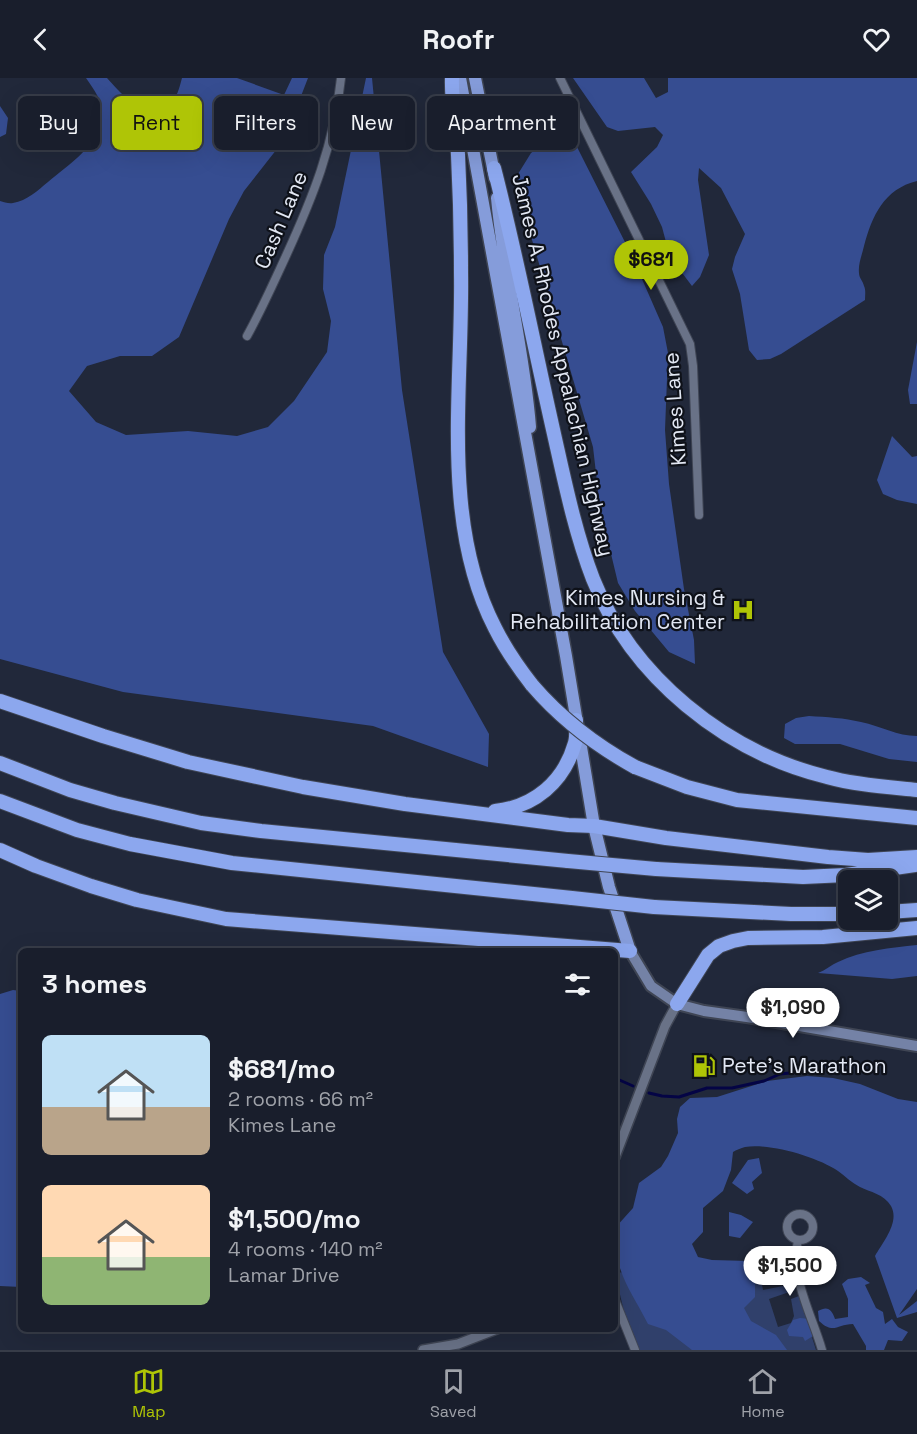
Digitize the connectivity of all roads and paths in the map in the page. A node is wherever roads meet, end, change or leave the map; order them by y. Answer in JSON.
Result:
{"nodes":[{"id":1,"x":341,"y":78,"type":"edge"},
{"id":2,"x":452,"y":78,"type":"edge"},
{"id":3,"x":460,"y":78,"type":"edge"},
{"id":4,"x":475,"y":78,"type":"edge"},
{"id":5,"x":560,"y":78,"type":"edge"},
{"id":6,"x":494,"y":168,"type":"junction"},
{"id":7,"x":247,"y":336,"type":"dead end"},
{"id":8,"x":536,"y":488,"type":"junction"},
{"id":9,"x":699,"y":514,"type":"dead end"},
{"id":10,"x":0,"y":701,"type":"edge"},
{"id":11,"x":576,"y":720,"type":"junction"},
{"id":12,"x":0,"y":763,"type":"edge"},
{"id":13,"x":917,"y":790,"type":"edge"},
{"id":14,"x":0,"y":801,"type":"edge"},
{"id":15,"x":477,"y":812,"type":"junction"},
{"id":16,"x":910,"y":818,"type":"edge"},
{"id":17,"x":594,"y":826,"type":"junction"},
{"id":18,"x":0,"y":850,"type":"edge"},
{"id":19,"x":917,"y":857,"type":"edge"},
{"id":20,"x":917,"y":864,"type":"edge"},
{"id":21,"x":917,"y":910,"type":"edge"},
{"id":22,"x":898,"y":911,"type":"edge"},
{"id":23,"x":838,"y":914,"type":"edge"},
{"id":24,"x":917,"y":927,"type":"edge"},
{"id":25,"x":592,"y":948,"type":"edge"},
{"id":26,"x":618,"y":950,"type":"edge"},
{"id":27,"x":630,"y":951,"type":"junction"},
{"id":28,"x":677,"y":1004,"type":"junction"},
{"id":29,"x":917,"y":1046,"type":"edge"},
{"id":30,"x":618,"y":1149,"type":"edge"},
{"id":31,"x":798,"y":1240,"type":"dead end"},
{"id":32,"x":618,"y":1308,"type":"edge"},
{"id":33,"x":489,"y":1332,"type":"edge"},
{"id":34,"x":423,"y":1350,"type":"edge"},
{"id":35,"x":635,"y":1350,"type":"edge"},
{"id":36,"x":822,"y":1350,"type":"edge"}],
"edges":[{"from":1,"to":7,"type":"street","name":"Cash Lane"},
{"from":2,"to":16,"type":"highway","bridge":true},
{"from":3,"to":8,"type":"highway"},
{"from":4,"to":6,"type":"highway","name":"James A. Rhodes Appalachian Highway"},
{"from":5,"to":9,"type":"street","name":"Kimes Lane"},
{"from":6,"to":8,"type":"highway"},
{"from":6,"to":13,"type":"highway","name":"James A. Rhodes Appalachian Highway"},
{"from":8,"to":11,"type":"highway"},
{"from":10,"to":15,"type":"highway"},
{"from":11,"to":15,"type":"highway"},
{"from":11,"to":17,"type":"highway"},
{"from":12,"to":20,"type":"highway","bridge":true},
{"from":14,"to":23,"type":"highway","bridge":true},
{"from":15,"to":17,"type":"highway"},
{"from":17,"to":19,"type":"highway"},
{"from":17,"to":27,"type":"highway"},
{"from":18,"to":25,"type":"highway"},
{"from":21,"to":22,"type":"highway"},
{"from":24,"to":28,"type":"highway"},
{"from":26,"to":27,"type":"highway"},
{"from":27,"to":28,"type":"main road"},
{"from":28,"to":29,"type":"main road"},
{"from":28,"to":30,"type":"street"},
{"from":31,"to":36,"type":"street"},
{"from":32,"to":35,"type":"street"},
{"from":33,"to":34,"type":"street"}]}
